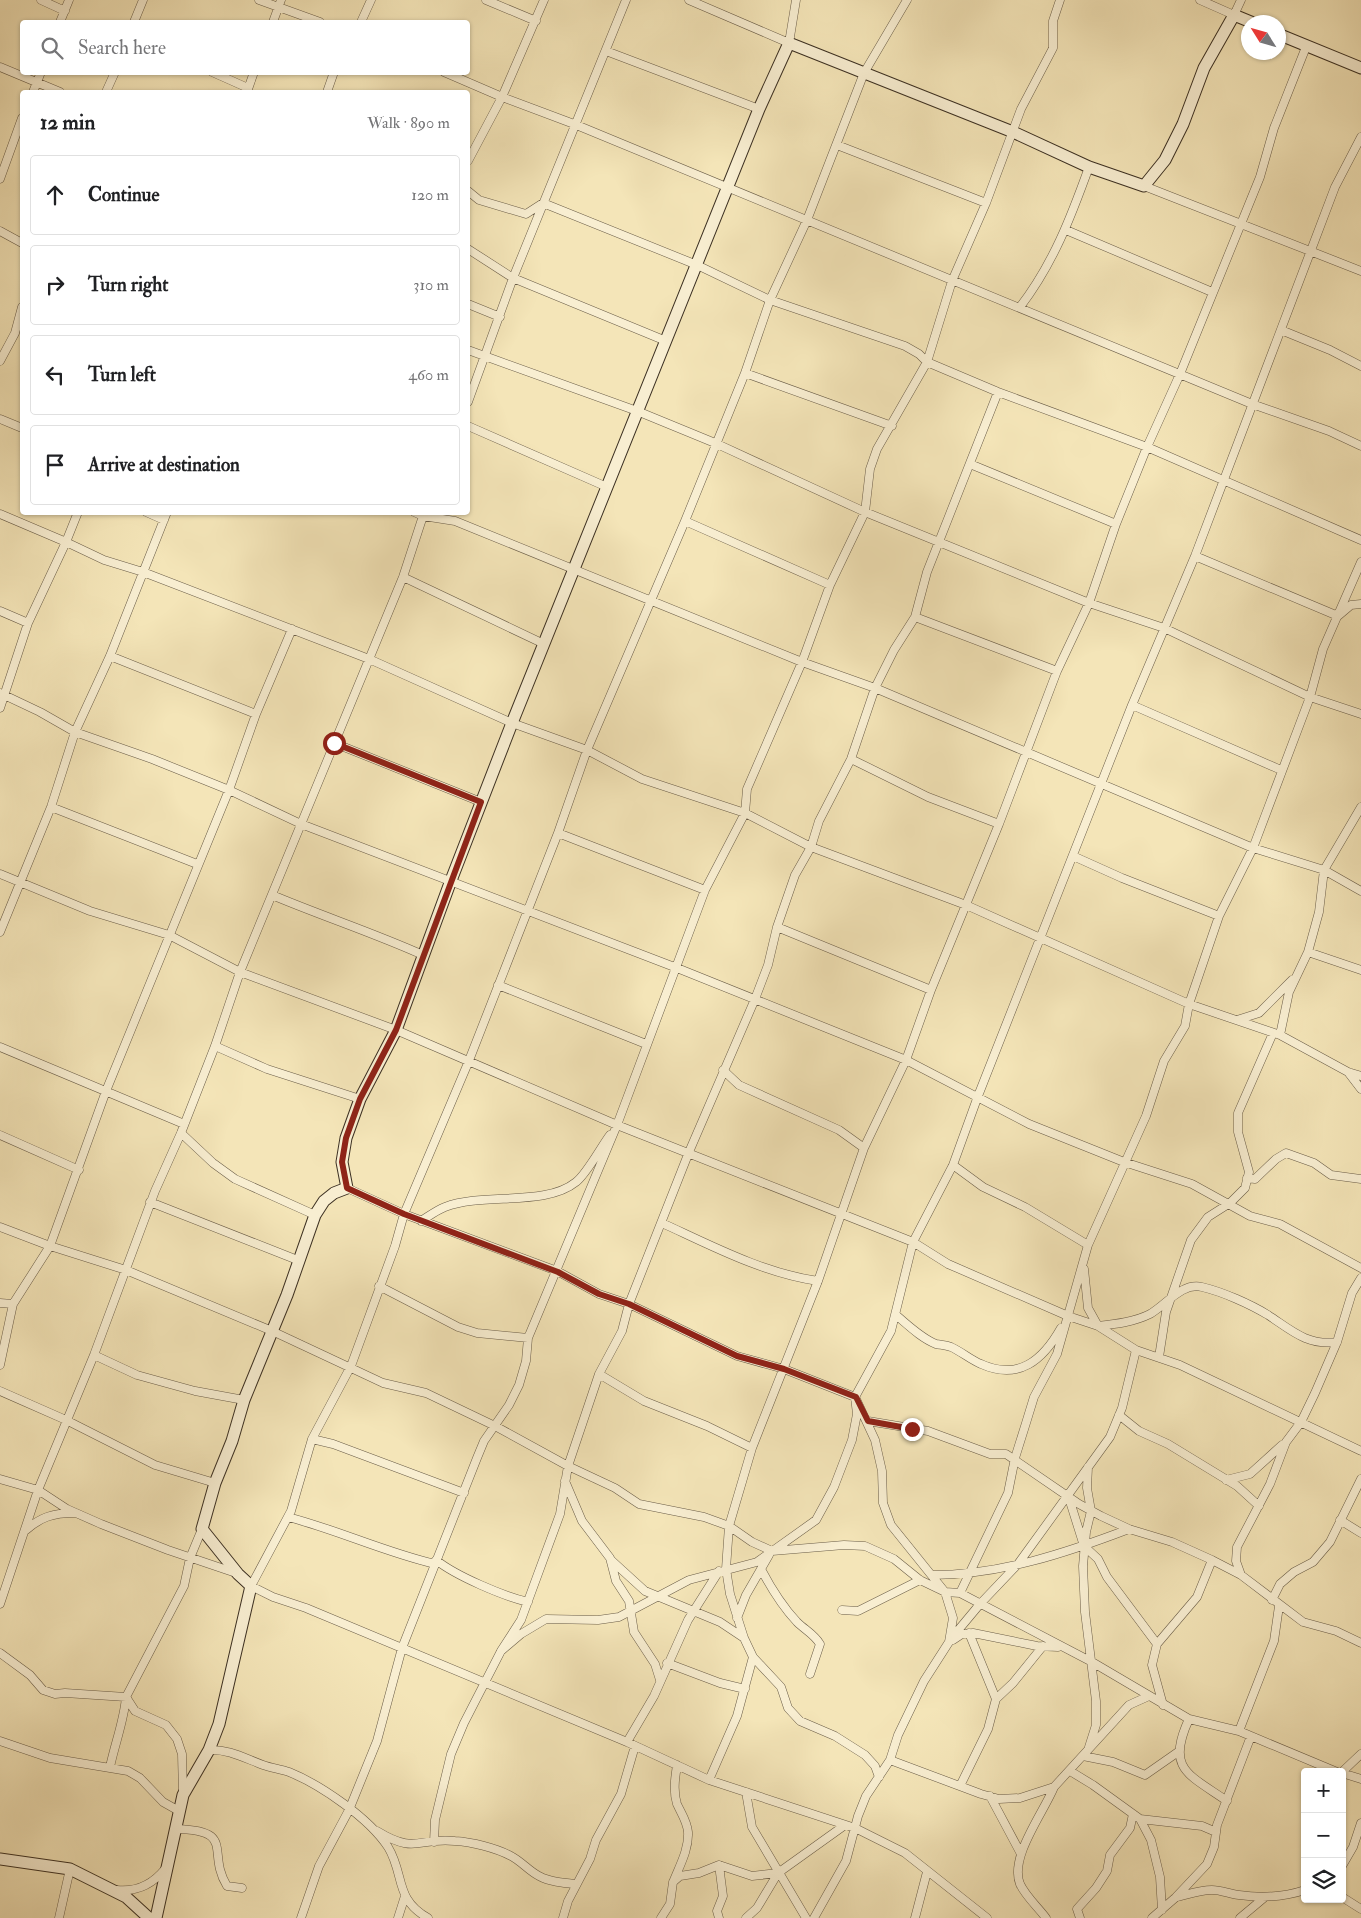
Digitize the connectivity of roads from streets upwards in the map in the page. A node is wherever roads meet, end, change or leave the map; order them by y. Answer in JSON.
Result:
{"nodes":[{"id":1,"x":41,"y":0,"type":"edge"},
{"id":2,"x":69,"y":0,"type":"edge"},
{"id":3,"x":143,"y":0,"type":"edge"},
{"id":4,"x":259,"y":0,"type":"edge"},
{"id":5,"x":370,"y":0,"type":"edge"},
{"id":6,"x":486,"y":0,"type":"edge"},
{"id":7,"x":544,"y":0,"type":"edge"},
{"id":8,"x":626,"y":0,"type":"edge"},
{"id":9,"x":689,"y":0,"type":"edge"},
{"id":10,"x":796,"y":0,"type":"edge"},
{"id":11,"x":907,"y":0,"type":"edge"},
{"id":12,"x":1060,"y":0,"type":"edge"},
{"id":13,"x":1200,"y":0,"type":"edge"},
{"id":14,"x":1241,"y":0,"type":"edge"},
{"id":15,"x":279,"y":4,"type":"edge"},
{"id":16,"x":65,"y":11,"type":"junction"},
{"id":17,"x":1234,"y":15,"type":"junction"},
{"id":18,"x":1241,"y":18,"type":"edge"},
{"id":19,"x":61,"y":20,"type":"edge"},
{"id":20,"x":135,"y":20,"type":"edge"},
{"id":21,"x":274,"y":20,"type":"edge"},
{"id":22,"x":315,"y":20,"type":"edge"},
{"id":23,"x":362,"y":20,"type":"edge"},
{"id":24,"x":536,"y":21,"type":"junction"},
{"id":25,"x":1286,"y":38,"type":"edge"},
{"id":26,"x":789,"y":43,"type":"junction"},
{"id":27,"x":1306,"y":47,"type":"junction"},
{"id":28,"x":606,"y":51,"type":"junction"},
{"id":29,"x":0,"y":67,"type":"edge"},
{"id":30,"x":1361,"y":68,"type":"edge"},
{"id":31,"x":864,"y":74,"type":"junction"},
{"id":32,"x":40,"y":75,"type":"edge"},
{"id":33,"x":114,"y":75,"type":"edge"},
{"id":34,"x":218,"y":75,"type":"edge"},
{"id":35,"x":253,"y":75,"type":"edge"},
{"id":36,"x":333,"y":75,"type":"edge"},
{"id":37,"x":451,"y":75,"type":"edge"},
{"id":38,"x":36,"y":83,"type":"junction"},
{"id":39,"x":34,"y":90,"type":"edge"},
{"id":40,"x":55,"y":90,"type":"edge"},
{"id":41,"x":107,"y":90,"type":"edge"},
{"id":42,"x":248,"y":90,"type":"edge"},
{"id":43,"x":327,"y":90,"type":"edge"},
{"id":44,"x":502,"y":97,"type":"junction"},
{"id":45,"x":759,"y":109,"type":"junction"},
{"id":46,"x":20,"y":122,"type":"edge"},
{"id":47,"x":574,"y":124,"type":"junction"},
{"id":48,"x":1013,"y":132,"type":"junction"},
{"id":49,"x":1361,"y":137,"type":"edge"},
{"id":50,"x":837,"y":145,"type":"junction"},
{"id":51,"x":470,"y":157,"type":"edge"},
{"id":52,"x":3,"y":158,"type":"edge"},
{"id":53,"x":1089,"y":166,"type":"junction"},
{"id":54,"x":0,"y":179,"type":"edge"},
{"id":55,"x":1144,"y":186,"type":"junction"},
{"id":56,"x":728,"y":187,"type":"junction"},
{"id":57,"x":470,"y":192,"type":"edge"},
{"id":58,"x":543,"y":203,"type":"junction"},
{"id":59,"x":986,"y":203,"type":"junction"},
{"id":60,"x":807,"y":220,"type":"junction"},
{"id":61,"x":1239,"y":223,"type":"junction"},
{"id":62,"x":1066,"y":230,"type":"junction"},
{"id":63,"x":0,"y":231,"type":"edge"},
{"id":64,"x":20,"y":241,"type":"edge"},
{"id":65,"x":470,"y":250,"type":"edge"},
{"id":66,"x":1311,"y":253,"type":"junction"},
{"id":67,"x":697,"y":265,"type":"junction"},
{"id":68,"x":1361,"y":271,"type":"edge"},
{"id":69,"x":513,"y":278,"type":"junction"},
{"id":70,"x":952,"y":281,"type":"junction"},
{"id":71,"x":1212,"y":292,"type":"junction"},
{"id":72,"x":770,"y":300,"type":"junction"},
{"id":73,"x":470,"y":305,"type":"edge"},
{"id":74,"x":1020,"y":307,"type":"junction"},
{"id":75,"x":500,"y":317,"type":"junction"},
{"id":76,"x":1281,"y":330,"type":"junction"},
{"id":77,"x":19,"y":335,"type":"edge"},
{"id":78,"x":666,"y":340,"type":"junction"},
{"id":79,"x":470,"y":351,"type":"edge"},
{"id":80,"x":484,"y":357,"type":"junction"},
{"id":81,"x":0,"y":361,"type":"edge"},
{"id":82,"x":927,"y":362,"type":"junction"},
{"id":83,"x":1361,"y":366,"type":"edge"},
{"id":84,"x":744,"y":373,"type":"junction"},
{"id":85,"x":1180,"y":374,"type":"junction"},
{"id":86,"x":998,"y":392,"type":"junction"},
{"id":87,"x":470,"y":396,"type":"edge"},
{"id":88,"x":1252,"y":404,"type":"junction"},
{"id":89,"x":637,"y":411,"type":"junction"},
{"id":90,"x":0,"y":419,"type":"edge"},
{"id":91,"x":892,"y":426,"type":"junction"},
{"id":92,"x":20,"y":427,"type":"edge"},
{"id":93,"x":470,"y":427,"type":"edge"},
{"id":94,"x":715,"y":443,"type":"junction"},
{"id":95,"x":1361,"y":446,"type":"edge"},
{"id":96,"x":1146,"y":447,"type":"junction"},
{"id":97,"x":970,"y":464,"type":"junction"},
{"id":98,"x":1224,"y":479,"type":"junction"},
{"id":99,"x":607,"y":487,"type":"junction"},
{"id":100,"x":865,"y":512,"type":"junction"},
{"id":101,"x":0,"y":514,"type":"edge"},
{"id":102,"x":77,"y":515,"type":"edge"},
{"id":103,"x":424,"y":515,"type":"edge"},
{"id":104,"x":429,"y":515,"type":"edge"},
{"id":105,"x":166,"y":516,"type":"edge"},
{"id":106,"x":685,"y":520,"type":"junction"},
{"id":107,"x":1116,"y":524,"type":"junction"},
{"id":108,"x":939,"y":540,"type":"junction"},
{"id":109,"x":1361,"y":540,"type":"edge"},
{"id":110,"x":66,"y":542,"type":"junction"},
{"id":111,"x":1195,"y":556,"type":"junction"},
{"id":112,"x":1361,"y":562,"type":"edge"},
{"id":113,"x":575,"y":568,"type":"junction"},
{"id":114,"x":142,"y":572,"type":"junction"},
{"id":115,"x":403,"y":577,"type":"junction"},
{"id":116,"x":830,"y":586,"type":"junction"},
{"id":117,"x":651,"y":599,"type":"junction"},
{"id":118,"x":1089,"y":603,"type":"junction"},
{"id":119,"x":1361,"y":604,"type":"edge"},
{"id":120,"x":0,"y":611,"type":"edge"},
{"id":121,"x":1338,"y":616,"type":"junction"},
{"id":122,"x":915,"y":617,"type":"junction"},
{"id":123,"x":28,"y":623,"type":"junction"},
{"id":124,"x":292,"y":628,"type":"junction"},
{"id":125,"x":1164,"y":628,"type":"junction"},
{"id":126,"x":544,"y":644,"type":"junction"},
{"id":127,"x":110,"y":656,"type":"junction"},
{"id":128,"x":369,"y":659,"type":"junction"},
{"id":129,"x":802,"y":662,"type":"junction"},
{"id":130,"x":1057,"y":671,"type":"junction"},
{"id":131,"x":875,"y":688,"type":"junction"},
{"id":132,"x":3,"y":694,"type":"edge"},
{"id":133,"x":1310,"y":697,"type":"junction"},
{"id":134,"x":1132,"y":706,"type":"junction"},
{"id":135,"x":0,"y":708,"type":"edge"},
{"id":136,"x":256,"y":714,"type":"junction"},
{"id":137,"x":1361,"y":714,"type":"edge"},
{"id":138,"x":512,"y":723,"type":"junction"},
{"id":139,"x":75,"y":732,"type":"junction"},
{"id":140,"x":334,"y":743,"type":"junction"},
{"id":141,"x":587,"y":750,"type":"junction"},
{"id":142,"x":1026,"y":750,"type":"junction"},
{"id":143,"x":851,"y":759,"type":"junction"},
{"id":144,"x":1281,"y":770,"type":"junction"},
{"id":145,"x":1103,"y":783,"type":"junction"},
{"id":146,"x":229,"y":790,"type":"junction"},
{"id":147,"x":481,"y":802,"type":"junction"},
{"id":148,"x":51,"y":807,"type":"junction"},
{"id":149,"x":1361,"y":807,"type":"edge"},
{"id":150,"x":745,"y":813,"type":"junction"},
{"id":151,"x":301,"y":824,"type":"junction"},
{"id":152,"x":999,"y":824,"type":"junction"},
{"id":153,"x":558,"y":833,"type":"junction"},
{"id":154,"x":811,"y":847,"type":"junction"},
{"id":155,"x":1252,"y":848,"type":"junction"},
{"id":156,"x":1073,"y":856,"type":"junction"},
{"id":157,"x":197,"y":864,"type":"junction"},
{"id":158,"x":1324,"y":870,"type":"junction"},
{"id":159,"x":0,"y":874,"type":"edge"},
{"id":160,"x":20,"y":883,"type":"junction"},
{"id":161,"x":450,"y":883,"type":"junction"},
{"id":162,"x":705,"y":890,"type":"junction"},
{"id":163,"x":1361,"y":891,"type":"edge"},
{"id":164,"x":272,"y":895,"type":"junction"},
{"id":165,"x":966,"y":905,"type":"junction"},
{"id":166,"x":526,"y":910,"type":"junction"},
{"id":167,"x":1219,"y":916,"type":"junction"},
{"id":168,"x":776,"y":927,"type":"junction"},
{"id":169,"x":0,"y":932,"type":"edge"},
{"id":170,"x":169,"y":935,"type":"junction"},
{"id":171,"x":1040,"y":938,"type":"junction"},
{"id":172,"x":1308,"y":952,"type":"junction"},
{"id":173,"x":423,"y":955,"type":"junction"},
{"id":174,"x":677,"y":968,"type":"junction"},
{"id":175,"x":1361,"y":970,"type":"edge"},
{"id":176,"x":1299,"y":971,"type":"junction"},
{"id":177,"x":240,"y":972,"type":"junction"},
{"id":178,"x":498,"y":985,"type":"junction"},
{"id":179,"x":931,"y":990,"type":"junction"},
{"id":180,"x":755,"y":999,"type":"junction"},
{"id":181,"x":1189,"y":1004,"type":"junction"},
{"id":182,"x":1237,"y":1020,"type":"junction"},
{"id":183,"x":396,"y":1030,"type":"junction"},
{"id":184,"x":1277,"y":1034,"type":"junction"},
{"id":185,"x":646,"y":1044,"type":"junction"},
{"id":186,"x":215,"y":1046,"type":"junction"},
{"id":187,"x":0,"y":1047,"type":"edge"},
{"id":188,"x":906,"y":1060,"type":"junction"},
{"id":189,"x":468,"y":1063,"type":"junction"},
{"id":190,"x":723,"y":1070,"type":"junction"},
{"id":191,"x":1348,"y":1072,"type":"junction"},
{"id":192,"x":1361,"y":1076,"type":"edge"},
{"id":193,"x":1361,"y":1089,"type":"edge"},
{"id":194,"x":106,"y":1091,"type":"junction"},
{"id":195,"x":978,"y":1096,"type":"junction"},
{"id":196,"x":360,"y":1099,"type":"junction"},
{"id":197,"x":184,"y":1124,"type":"junction"},
{"id":198,"x":617,"y":1125,"type":"junction"},
{"id":199,"x":181,"y":1133,"type":"junction"},
{"id":200,"x":0,"y":1135,"type":"edge"},
{"id":201,"x":864,"y":1148,"type":"junction"},
{"id":202,"x":689,"y":1152,"type":"junction"},
{"id":203,"x":1124,"y":1162,"type":"junction"},
{"id":204,"x":953,"y":1165,"type":"junction"},
{"id":205,"x":78,"y":1170,"type":"junction"},
{"id":206,"x":1247,"y":1178,"type":"junction"},
{"id":207,"x":1361,"y":1178,"type":"edge"},
{"id":208,"x":347,"y":1188,"type":"junction"},
{"id":209,"x":150,"y":1202,"type":"junction"},
{"id":210,"x":1230,"y":1203,"type":"junction"},
{"id":211,"x":404,"y":1214,"type":"junction"},
{"id":212,"x":316,"y":1216,"type":"junction"},
{"id":213,"x":842,"y":1216,"type":"junction"},
{"id":214,"x":422,"y":1220,"type":"junction"},
{"id":215,"x":662,"y":1223,"type":"junction"},
{"id":216,"x":0,"y":1227,"type":"edge"},
{"id":217,"x":914,"y":1242,"type":"junction"},
{"id":218,"x":1088,"y":1245,"type":"junction"},
{"id":219,"x":50,"y":1246,"type":"junction"},
{"id":220,"x":300,"y":1261,"type":"junction"},
{"id":221,"x":1084,"y":1262,"type":"junction"},
{"id":222,"x":1361,"y":1268,"type":"edge"},
{"id":223,"x":126,"y":1270,"type":"junction"},
{"id":224,"x":558,"y":1272,"type":"junction"},
{"id":225,"x":1361,"y":1278,"type":"edge"},
{"id":226,"x":818,"y":1281,"type":"junction"},
{"id":227,"x":379,"y":1286,"type":"junction"},
{"id":228,"x":1170,"y":1300,"type":"junction"},
{"id":229,"x":0,"y":1303,"type":"edge"},
{"id":230,"x":14,"y":1304,"type":"junction"},
{"id":231,"x":629,"y":1304,"type":"junction"},
{"id":232,"x":896,"y":1315,"type":"junction"},
{"id":233,"x":1068,"y":1316,"type":"junction"},
{"id":234,"x":1098,"y":1326,"type":"junction"},
{"id":235,"x":272,"y":1331,"type":"junction"},
{"id":236,"x":528,"y":1338,"type":"junction"},
{"id":237,"x":1336,"y":1342,"type":"junction"},
{"id":238,"x":1136,"y":1350,"type":"junction"},
{"id":239,"x":94,"y":1355,"type":"junction"},
{"id":240,"x":1159,"y":1356,"type":"junction"},
{"id":241,"x":0,"y":1365,"type":"edge"},
{"id":242,"x":351,"y":1366,"type":"junction"},
{"id":243,"x":784,"y":1369,"type":"junction"},
{"id":244,"x":599,"y":1374,"type":"junction"},
{"id":245,"x":0,"y":1391,"type":"edge"},
{"id":246,"x":856,"y":1397,"type":"junction"},
{"id":247,"x":244,"y":1400,"type":"junction"},
{"id":248,"x":1119,"y":1415,"type":"junction"},
{"id":249,"x":66,"y":1420,"type":"junction"},
{"id":250,"x":868,"y":1421,"type":"junction"},
{"id":251,"x":1301,"y":1422,"type":"junction"},
{"id":252,"x":495,"y":1426,"type":"junction"},
{"id":253,"x":312,"y":1439,"type":"junction"},
{"id":254,"x":1286,"y":1442,"type":"junction"},
{"id":255,"x":752,"y":1448,"type":"junction"},
{"id":256,"x":1361,"y":1451,"type":"edge"},
{"id":257,"x":1014,"y":1458,"type":"junction"},
{"id":258,"x":568,"y":1466,"type":"junction"},
{"id":259,"x":1088,"y":1467,"type":"junction"},
{"id":260,"x":0,"y":1479,"type":"edge"},
{"id":261,"x":1361,"y":1479,"type":"edge"},
{"id":262,"x":1226,"y":1480,"type":"junction"},
{"id":263,"x":566,"y":1481,"type":"junction"},
{"id":264,"x":215,"y":1483,"type":"junction"},
{"id":265,"x":38,"y":1490,"type":"junction"},
{"id":266,"x":464,"y":1493,"type":"junction"},
{"id":267,"x":1068,"y":1496,"type":"junction"},
{"id":268,"x":1259,"y":1506,"type":"junction"},
{"id":269,"x":1091,"y":1511,"type":"junction"},
{"id":270,"x":76,"y":1513,"type":"junction"},
{"id":271,"x":288,"y":1516,"type":"junction"},
{"id":272,"x":1340,"y":1520,"type":"junction"},
{"id":273,"x":729,"y":1526,"type":"junction"},
{"id":274,"x":202,"y":1529,"type":"junction"},
{"id":275,"x":1129,"y":1529,"type":"junction"},
{"id":276,"x":26,"y":1530,"type":"junction"},
{"id":277,"x":1361,"y":1533,"type":"edge"},
{"id":278,"x":1084,"y":1546,"type":"junction"},
{"id":279,"x":772,"y":1551,"type":"junction"},
{"id":280,"x":190,"y":1558,"type":"junction"},
{"id":281,"x":610,"y":1558,"type":"junction"},
{"id":282,"x":1212,"y":1560,"type":"junction"},
{"id":283,"x":436,"y":1562,"type":"junction"},
{"id":284,"x":1018,"y":1564,"type":"junction"},
{"id":285,"x":761,"y":1569,"type":"junction"},
{"id":286,"x":722,"y":1570,"type":"junction"},
{"id":287,"x":969,"y":1572,"type":"junction"},
{"id":288,"x":238,"y":1574,"type":"junction"},
{"id":289,"x":932,"y":1575,"type":"junction"},
{"id":290,"x":1242,"y":1575,"type":"junction"},
{"id":291,"x":920,"y":1580,"type":"junction"},
{"id":292,"x":251,"y":1586,"type":"junction"},
{"id":293,"x":946,"y":1592,"type":"junction"},
{"id":294,"x":960,"y":1593,"type":"junction"},
{"id":295,"x":655,"y":1596,"type":"junction"},
{"id":296,"x":1272,"y":1600,"type":"junction"},
{"id":297,"x":528,"y":1602,"type":"junction"},
{"id":298,"x":0,"y":1604,"type":"edge"},
{"id":299,"x":980,"y":1604,"type":"junction"},
{"id":300,"x":1280,"y":1606,"type":"junction"},
{"id":301,"x":631,"y":1610,"type":"junction"},
{"id":302,"x":842,"y":1610,"type":"dead end"},
{"id":303,"x":693,"y":1611,"type":"junction"},
{"id":304,"x":737,"y":1619,"type":"junction"},
{"id":305,"x":968,"y":1633,"type":"junction"},
{"id":306,"x":744,"y":1638,"type":"junction"},
{"id":307,"x":949,"y":1642,"type":"junction"},
{"id":308,"x":1361,"y":1643,"type":"edge"},
{"id":309,"x":1157,"y":1644,"type":"junction"},
{"id":310,"x":1043,"y":1646,"type":"junction"},
{"id":311,"x":402,"y":1648,"type":"junction"},
{"id":312,"x":1063,"y":1648,"type":"junction"},
{"id":313,"x":502,"y":1651,"type":"junction"},
{"id":314,"x":0,"y":1652,"type":"edge"},
{"id":315,"x":753,"y":1657,"type":"junction"},
{"id":316,"x":1092,"y":1662,"type":"junction"},
{"id":317,"x":667,"y":1663,"type":"junction"},
{"id":318,"x":810,"y":1674,"type":"dead end"},
{"id":319,"x":660,"y":1680,"type":"junction"},
{"id":320,"x":486,"y":1684,"type":"junction"},
{"id":321,"x":745,"y":1689,"type":"junction"},
{"id":322,"x":1149,"y":1696,"type":"junction"},
{"id":323,"x":126,"y":1697,"type":"junction"},
{"id":324,"x":996,"y":1699,"type":"junction"},
{"id":325,"x":1163,"y":1705,"type":"junction"},
{"id":326,"x":1189,"y":1719,"type":"junction"},
{"id":327,"x":1239,"y":1732,"type":"junction"},
{"id":328,"x":1251,"y":1736,"type":"junction"},
{"id":329,"x":0,"y":1741,"type":"edge"},
{"id":330,"x":627,"y":1742,"type":"junction"},
{"id":331,"x":635,"y":1746,"type":"junction"},
{"id":332,"x":209,"y":1750,"type":"junction"},
{"id":333,"x":1178,"y":1752,"type":"junction"},
{"id":334,"x":1086,"y":1754,"type":"junction"},
{"id":335,"x":1361,"y":1754,"type":"edge"},
{"id":336,"x":890,"y":1760,"type":"junction"},
{"id":337,"x":110,"y":1766,"type":"junction"},
{"id":338,"x":677,"y":1766,"type":"junction"},
{"id":339,"x":1327,"y":1768,"type":"edge"},
{"id":340,"x":1346,"y":1769,"type":"edge"},
{"id":341,"x":1070,"y":1772,"type":"junction"},
{"id":342,"x":1346,"y":1774,"type":"edge"},
{"id":343,"x":879,"y":1777,"type":"junction"},
{"id":344,"x":1361,"y":1779,"type":"edge"},
{"id":345,"x":709,"y":1780,"type":"junction"},
{"id":346,"x":960,"y":1786,"type":"junction"},
{"id":347,"x":1054,"y":1787,"type":"junction"},
{"id":348,"x":746,"y":1792,"type":"junction"},
{"id":349,"x":183,"y":1795,"type":"junction"},
{"id":350,"x":990,"y":1796,"type":"junction"},
{"id":351,"x":1226,"y":1801,"type":"junction"},
{"id":352,"x":349,"y":1810,"type":"junction"},
{"id":353,"x":179,"y":1811,"type":"junction"},
{"id":354,"x":1137,"y":1817,"type":"junction"},
{"id":355,"x":1361,"y":1822,"type":"edge"},
{"id":356,"x":845,"y":1825,"type":"junction"},
{"id":357,"x":855,"y":1828,"type":"junction"},
{"id":358,"x":175,"y":1829,"type":"junction"},
{"id":359,"x":374,"y":1829,"type":"junction"},
{"id":360,"x":1216,"y":1832,"type":"junction"},
{"id":361,"x":434,"y":1842,"type":"junction"},
{"id":362,"x":1021,"y":1854,"type":"junction"},
{"id":363,"x":1345,"y":1858,"type":"edge"},
{"id":364,"x":0,"y":1860,"type":"edge"},
{"id":365,"x":168,"y":1865,"type":"junction"},
{"id":366,"x":719,"y":1865,"type":"junction"},
{"id":367,"x":70,"y":1869,"type":"junction"},
{"id":368,"x":927,"y":1872,"type":"junction"},
{"id":369,"x":778,"y":1873,"type":"junction"},
{"id":370,"x":673,"y":1882,"type":"junction"},
{"id":371,"x":576,"y":1884,"type":"junction"},
{"id":372,"x":242,"y":1888,"type":"dead end"},
{"id":373,"x":115,"y":1890,"type":"junction"},
{"id":374,"x":1301,"y":1891,"type":"edge"},
{"id":375,"x":405,"y":1896,"type":"junction"},
{"id":376,"x":1265,"y":1897,"type":"junction"},
{"id":377,"x":1175,"y":1898,"type":"junction"},
{"id":378,"x":1346,"y":1900,"type":"edge"},
{"id":379,"x":973,"y":1907,"type":"junction"},
{"id":380,"x":1361,"y":1909,"type":"edge"},
{"id":381,"x":1162,"y":1910,"type":"junction"},
{"id":382,"x":59,"y":1918,"type":"edge"},
{"id":383,"x":149,"y":1918,"type":"edge"},
{"id":384,"x":156,"y":1918,"type":"edge"},
{"id":385,"x":301,"y":1918,"type":"edge"},
{"id":386,"x":398,"y":1918,"type":"edge"},
{"id":387,"x":428,"y":1918,"type":"edge"},
{"id":388,"x":563,"y":1918,"type":"edge"},
{"id":389,"x":661,"y":1918,"type":"edge"},
{"id":390,"x":719,"y":1918,"type":"edge"},
{"id":391,"x":746,"y":1918,"type":"edge"},
{"id":392,"x":806,"y":1918,"type":"edge"},
{"id":393,"x":814,"y":1918,"type":"edge"},
{"id":394,"x":915,"y":1918,"type":"edge"},
{"id":395,"x":973,"y":1918,"type":"edge"},
{"id":396,"x":987,"y":1918,"type":"edge"},
{"id":397,"x":1046,"y":1918,"type":"edge"},
{"id":398,"x":1080,"y":1918,"type":"edge"},
{"id":399,"x":1152,"y":1918,"type":"edge"},
{"id":400,"x":1240,"y":1918,"type":"edge"}],
"edges":[{"from":1,"to":16,"type":"street"},
{"from":2,"to":16,"type":"street"},
{"from":3,"to":20,"type":"street"},
{"from":4,"to":15,"type":"street"},
{"from":5,"to":23,"type":"street"},
{"from":6,"to":24,"type":"street"},
{"from":7,"to":24,"type":"street"},
{"from":8,"to":28,"type":"street"},
{"from":9,"to":26,"type":"street"},
{"from":10,"to":26,"type":"street"},
{"from":11,"to":31,"type":"street"},
{"from":12,"to":48,"type":"street"},
{"from":13,"to":17,"type":"street"},
{"from":14,"to":17,"type":"street"},
{"from":15,"to":21,"type":"street"},
{"from":15,"to":22,"type":"street"},
{"from":16,"to":19,"type":"street"},
{"from":17,"to":18,"type":"street"},
{"from":17,"to":55,"type":"street"},
{"from":24,"to":44,"type":"street"},
{"from":25,"to":27,"type":"street"},
{"from":26,"to":31,"type":"street"},
{"from":26,"to":45,"type":"street"},
{"from":27,"to":30,"type":"street"},
{"from":27,"to":61,"type":"street"},
{"from":28,"to":45,"type":"street"},
{"from":28,"to":47,"type":"street"},
{"from":29,"to":38,"type":"street"},
{"from":31,"to":48,"type":"street"},
{"from":31,"to":50,"type":"street"},
{"from":32,"to":38,"type":"street"},
{"from":33,"to":41,"type":"street"},
{"from":34,"to":42,"type":"street"},
{"from":35,"to":42,"type":"street"},
{"from":36,"to":43,"type":"street"},
{"from":37,"to":44,"type":"street"},
{"from":38,"to":39,"type":"street"},
{"from":38,"to":40,"type":"street"},
{"from":44,"to":47,"type":"street"},
{"from":44,"to":51,"type":"street"},
{"from":45,"to":56,"type":"street"},
{"from":46,"to":52,"type":"street"},
{"from":47,"to":56,"type":"street"},
{"from":47,"to":58,"type":"street"},
{"from":48,"to":53,"type":"street"},
{"from":48,"to":59,"type":"street"},
{"from":49,"to":66,"type":"street"},
{"from":50,"to":59,"type":"street"},
{"from":50,"to":60,"type":"street"},
{"from":52,"to":54,"type":"street"},
{"from":53,"to":55,"type":"street"},
{"from":53,"to":62,"type":"street"},
{"from":55,"to":61,"type":"street"},
{"from":56,"to":60,"type":"street"},
{"from":56,"to":67,"type":"street"},
{"from":57,"to":58,"type":"street"},
{"from":58,"to":67,"type":"street"},
{"from":58,"to":69,"type":"street"},
{"from":59,"to":70,"type":"street"},
{"from":60,"to":70,"type":"street"},
{"from":60,"to":72,"type":"street"},
{"from":61,"to":66,"type":"street"},
{"from":61,"to":71,"type":"street"},
{"from":62,"to":71,"type":"street"},
{"from":62,"to":74,"type":"street"},
{"from":63,"to":64,"type":"street"},
{"from":65,"to":69,"type":"street"},
{"from":66,"to":68,"type":"street"},
{"from":66,"to":76,"type":"street"},
{"from":67,"to":72,"type":"street"},
{"from":67,"to":78,"type":"street"},
{"from":69,"to":75,"type":"street"},
{"from":69,"to":78,"type":"street"},
{"from":70,"to":74,"type":"street"},
{"from":70,"to":82,"type":"street"},
{"from":71,"to":85,"type":"street"},
{"from":72,"to":82,"type":"street"},
{"from":72,"to":84,"type":"street"},
{"from":73,"to":75,"type":"street"},
{"from":74,"to":85,"type":"street"},
{"from":75,"to":80,"type":"street"},
{"from":76,"to":83,"type":"street"},
{"from":76,"to":88,"type":"street"},
{"from":77,"to":81,"type":"street"},
{"from":78,"to":89,"type":"street"},
{"from":79,"to":80,"type":"street"},
{"from":80,"to":87,"type":"street"},
{"from":80,"to":89,"type":"street"},
{"from":82,"to":86,"type":"street"},
{"from":82,"to":91,"type":"street"},
{"from":84,"to":91,"type":"street"},
{"from":84,"to":94,"type":"street"},
{"from":85,"to":88,"type":"street"},
{"from":85,"to":96,"type":"street"},
{"from":86,"to":96,"type":"street"},
{"from":86,"to":97,"type":"street"},
{"from":88,"to":95,"type":"street"},
{"from":88,"to":98,"type":"street"},
{"from":89,"to":94,"type":"street"},
{"from":89,"to":99,"type":"street"},
{"from":90,"to":92,"type":"street"},
{"from":91,"to":100,"type":"street"},
{"from":93,"to":99,"type":"street"},
{"from":94,"to":100,"type":"street"},
{"from":94,"to":106,"type":"street"},
{"from":96,"to":98,"type":"street"},
{"from":96,"to":107,"type":"street"},
{"from":97,"to":107,"type":"street"},
{"from":97,"to":108,"type":"street"},
{"from":98,"to":109,"type":"street"},
{"from":98,"to":111,"type":"street"},
{"from":99,"to":113,"type":"street"},
{"from":100,"to":108,"type":"street"},
{"from":100,"to":116,"type":"street"},
{"from":101,"to":110,"type":"street"},
{"from":102,"to":110,"type":"street"},
{"from":103,"to":115,"type":"street"},
{"from":104,"to":113,"type":"street"},
{"from":105,"to":114,"type":"street"},
{"from":106,"to":116,"type":"street"},
{"from":106,"to":117,"type":"street"},
{"from":107,"to":118,"type":"street"},
{"from":108,"to":118,"type":"street"},
{"from":108,"to":122,"type":"street"},
{"from":110,"to":114,"type":"street"},
{"from":110,"to":123,"type":"street"},
{"from":111,"to":121,"type":"street"},
{"from":111,"to":125,"type":"street"},
{"from":112,"to":121,"type":"street"},
{"from":113,"to":117,"type":"street"},
{"from":113,"to":126,"type":"street"},
{"from":114,"to":124,"type":"street"},
{"from":114,"to":127,"type":"street"},
{"from":115,"to":126,"type":"street"},
{"from":115,"to":128,"type":"street"},
{"from":116,"to":129,"type":"street"},
{"from":117,"to":129,"type":"street"},
{"from":117,"to":141,"type":"street"},
{"from":118,"to":125,"type":"street"},
{"from":118,"to":130,"type":"street"},
{"from":119,"to":121,"type":"street"},
{"from":120,"to":123,"type":"street"},
{"from":121,"to":133,"type":"street"},
{"from":122,"to":130,"type":"street"},
{"from":122,"to":131,"type":"street"},
{"from":123,"to":132,"type":"street"},
{"from":124,"to":128,"type":"street"},
{"from":124,"to":136,"type":"street"},
{"from":125,"to":133,"type":"street"},
{"from":125,"to":134,"type":"street"},
{"from":126,"to":138,"type":"street"},
{"from":127,"to":136,"type":"street"},
{"from":127,"to":139,"type":"street"},
{"from":128,"to":138,"type":"street"},
{"from":128,"to":140,"type":"street"},
{"from":129,"to":131,"type":"street"},
{"from":129,"to":150,"type":"street"},
{"from":130,"to":142,"type":"street"},
{"from":131,"to":142,"type":"street"},
{"from":131,"to":143,"type":"street"},
{"from":132,"to":135,"type":"street"},
{"from":132,"to":139,"type":"street"},
{"from":133,"to":137,"type":"street"},
{"from":133,"to":144,"type":"street"},
{"from":134,"to":144,"type":"street"},
{"from":134,"to":145,"type":"street"},
{"from":136,"to":146,"type":"street"},
{"from":138,"to":141,"type":"street"},
{"from":138,"to":147,"type":"street"},
{"from":139,"to":146,"type":"street"},
{"from":139,"to":148,"type":"street"},
{"from":140,"to":147,"type":"street"},
{"from":140,"to":151,"type":"street"},
{"from":141,"to":150,"type":"street"},
{"from":141,"to":153,"type":"street"},
{"from":142,"to":145,"type":"street"},
{"from":142,"to":152,"type":"street"},
{"from":143,"to":152,"type":"street"},
{"from":143,"to":154,"type":"street"},
{"from":144,"to":155,"type":"street"},
{"from":145,"to":155,"type":"street"},
{"from":145,"to":156,"type":"street"},
{"from":146,"to":151,"type":"street"},
{"from":146,"to":157,"type":"street"},
{"from":147,"to":161,"type":"street"},
{"from":148,"to":157,"type":"street"},
{"from":148,"to":160,"type":"street"},
{"from":149,"to":158,"type":"street"},
{"from":150,"to":154,"type":"street"},
{"from":150,"to":162,"type":"street"},
{"from":151,"to":161,"type":"street"},
{"from":151,"to":164,"type":"street"},
{"from":152,"to":165,"type":"street"},
{"from":153,"to":162,"type":"street"},
{"from":153,"to":166,"type":"street"},
{"from":154,"to":165,"type":"street"},
{"from":154,"to":168,"type":"street"},
{"from":155,"to":158,"type":"street"},
{"from":155,"to":167,"type":"street"},
{"from":156,"to":167,"type":"street"},
{"from":156,"to":171,"type":"street"},
{"from":157,"to":170,"type":"street"},
{"from":158,"to":163,"type":"street"},
{"from":158,"to":172,"type":"street"},
{"from":159,"to":160,"type":"street"},
{"from":160,"to":169,"type":"street"},
{"from":160,"to":170,"type":"street"},
{"from":161,"to":166,"type":"street"},
{"from":161,"to":173,"type":"street"},
{"from":162,"to":174,"type":"street"},
{"from":164,"to":173,"type":"street"},
{"from":164,"to":177,"type":"street"},
{"from":165,"to":171,"type":"street"},
{"from":165,"to":179,"type":"street"},
{"from":166,"to":174,"type":"street"},
{"from":166,"to":178,"type":"street"},
{"from":167,"to":181,"type":"street"},
{"from":168,"to":179,"type":"street"},
{"from":168,"to":180,"type":"street"},
{"from":170,"to":177,"type":"street"},
{"from":170,"to":194,"type":"street"},
{"from":171,"to":181,"type":"street"},
{"from":171,"to":195,"type":"street"},
{"from":172,"to":175,"type":"street"},
{"from":172,"to":176,"type":"street"},
{"from":173,"to":183,"type":"street"},
{"from":174,"to":180,"type":"street"},
{"from":174,"to":185,"type":"street"},
{"from":176,"to":182,"type":"street"},
{"from":176,"to":184,"type":"street"},
{"from":177,"to":183,"type":"street"},
{"from":177,"to":186,"type":"street"},
{"from":178,"to":185,"type":"street"},
{"from":178,"to":189,"type":"street"},
{"from":179,"to":188,"type":"street"},
{"from":180,"to":188,"type":"street"},
{"from":180,"to":190,"type":"street"},
{"from":181,"to":182,"type":"street"},
{"from":181,"to":203,"type":"street"},
{"from":182,"to":184,"type":"street"},
{"from":183,"to":189,"type":"street"},
{"from":183,"to":196,"type":"street"},
{"from":184,"to":191,"type":"street"},
{"from":184,"to":206,"type":"street"},
{"from":185,"to":198,"type":"street"},
{"from":186,"to":196,"type":"street"},
{"from":186,"to":197,"type":"street"},
{"from":187,"to":194,"type":"street"},
{"from":188,"to":195,"type":"street"},
{"from":188,"to":201,"type":"street"},
{"from":189,"to":198,"type":"street"},
{"from":189,"to":211,"type":"street"},
{"from":190,"to":201,"type":"street"},
{"from":190,"to":202,"type":"street"},
{"from":191,"to":192,"type":"street"},
{"from":191,"to":193,"type":"street"},
{"from":194,"to":197,"type":"street"},
{"from":194,"to":205,"type":"street"},
{"from":195,"to":203,"type":"street"},
{"from":195,"to":204,"type":"street"},
{"from":196,"to":208,"type":"street"},
{"from":197,"to":199,"type":"street"},
{"from":198,"to":202,"type":"street"},
{"from":198,"to":214,"type":"street"},
{"from":198,"to":224,"type":"street"},
{"from":199,"to":209,"type":"street"},
{"from":199,"to":212,"type":"street"},
{"from":200,"to":205,"type":"street"},
{"from":201,"to":213,"type":"street"},
{"from":202,"to":213,"type":"street"},
{"from":202,"to":215,"type":"street"},
{"from":203,"to":210,"type":"street"},
{"from":203,"to":218,"type":"street"},
{"from":204,"to":217,"type":"street"},
{"from":204,"to":218,"type":"street"},
{"from":205,"to":219,"type":"street"},
{"from":206,"to":207,"type":"street"},
{"from":206,"to":210,"type":"street"},
{"from":208,"to":211,"type":"street"},
{"from":208,"to":212,"type":"street"},
{"from":209,"to":220,"type":"street"},
{"from":209,"to":223,"type":"street"},
{"from":210,"to":222,"type":"street"},
{"from":210,"to":228,"type":"street"},
{"from":211,"to":214,"type":"street"},
{"from":211,"to":227,"type":"street"},
{"from":212,"to":220,"type":"street"},
{"from":213,"to":217,"type":"street"},
{"from":213,"to":226,"type":"street"},
{"from":214,"to":224,"type":"street"},
{"from":215,"to":226,"type":"street"},
{"from":215,"to":231,"type":"street"},
{"from":216,"to":219,"type":"street"},
{"from":217,"to":232,"type":"street"},
{"from":217,"to":233,"type":"street"},
{"from":218,"to":221,"type":"street"},
{"from":219,"to":223,"type":"street"},
{"from":219,"to":230,"type":"street"},
{"from":220,"to":235,"type":"street"},
{"from":221,"to":233,"type":"street"},
{"from":221,"to":234,"type":"street"},
{"from":223,"to":235,"type":"street"},
{"from":223,"to":239,"type":"street"},
{"from":224,"to":231,"type":"street"},
{"from":224,"to":236,"type":"street"},
{"from":225,"to":237,"type":"street"},
{"from":226,"to":243,"type":"street"},
{"from":227,"to":236,"type":"street"},
{"from":227,"to":242,"type":"street"},
{"from":228,"to":234,"type":"street"},
{"from":228,"to":237,"type":"street"},
{"from":228,"to":240,"type":"street"},
{"from":229,"to":230,"type":"street"},
{"from":230,"to":241,"type":"street"},
{"from":231,"to":243,"type":"street"},
{"from":231,"to":244,"type":"street"},
{"from":232,"to":233,"type":"street"},
{"from":232,"to":246,"type":"street"},
{"from":233,"to":234,"type":"street"},
{"from":233,"to":257,"type":"street"},
{"from":234,"to":238,"type":"street"},
{"from":235,"to":242,"type":"street"},
{"from":235,"to":247,"type":"street"},
{"from":236,"to":252,"type":"street"},
{"from":237,"to":251,"type":"street"},
{"from":238,"to":240,"type":"street"},
{"from":238,"to":248,"type":"street"},
{"from":239,"to":247,"type":"street"},
{"from":239,"to":249,"type":"street"},
{"from":240,"to":251,"type":"street"},
{"from":242,"to":252,"type":"street"},
{"from":242,"to":253,"type":"street"},
{"from":243,"to":246,"type":"street"},
{"from":243,"to":255,"type":"street"},
{"from":244,"to":255,"type":"street"},
{"from":244,"to":258,"type":"street"},
{"from":245,"to":249,"type":"street"},
{"from":246,"to":250,"type":"street"},
{"from":246,"to":279,"type":"street"},
{"from":247,"to":264,"type":"street"},
{"from":248,"to":259,"type":"street"},
{"from":248,"to":262,"type":"street"},
{"from":249,"to":264,"type":"street"},
{"from":249,"to":265,"type":"street"},
{"from":250,"to":257,"type":"street"},
{"from":250,"to":289,"type":"street"},
{"from":251,"to":254,"type":"street"},
{"from":251,"to":256,"type":"street"},
{"from":252,"to":258,"type":"street"},
{"from":252,"to":266,"type":"street"},
{"from":253,"to":266,"type":"street"},
{"from":253,"to":271,"type":"street"},
{"from":254,"to":262,"type":"street"},
{"from":254,"to":268,"type":"street"},
{"from":255,"to":273,"type":"street"},
{"from":257,"to":267,"type":"street"},
{"from":257,"to":287,"type":"street"},
{"from":258,"to":263,"type":"street"},
{"from":258,"to":273,"type":"street"},
{"from":259,"to":267,"type":"street"},
{"from":259,"to":269,"type":"street"},
{"from":260,"to":265,"type":"street"},
{"from":261,"to":272,"type":"street"},
{"from":262,"to":268,"type":"street"},
{"from":263,"to":281,"type":"street"},
{"from":263,"to":297,"type":"street"},
{"from":264,"to":274,"type":"street"},
{"from":265,"to":270,"type":"street"},
{"from":265,"to":276,"type":"street"},
{"from":266,"to":283,"type":"street"},
{"from":267,"to":269,"type":"street"},
{"from":267,"to":278,"type":"street"},
{"from":267,"to":284,"type":"street"},
{"from":268,"to":290,"type":"street"},
{"from":269,"to":275,"type":"street"},
{"from":269,"to":278,"type":"street"},
{"from":270,"to":276,"type":"street"},
{"from":270,"to":280,"type":"street"},
{"from":271,"to":283,"type":"street"},
{"from":271,"to":292,"type":"street"},
{"from":272,"to":277,"type":"street"},
{"from":272,"to":296,"type":"street"},
{"from":273,"to":279,"type":"street"},
{"from":273,"to":286,"type":"street"},
{"from":274,"to":280,"type":"street"},
{"from":274,"to":288,"type":"street"},
{"from":275,"to":278,"type":"street"},
{"from":275,"to":282,"type":"street"},
{"from":276,"to":298,"type":"street"},
{"from":278,"to":284,"type":"street"},
{"from":278,"to":309,"type":"street"},
{"from":278,"to":316,"type":"street"},
{"from":279,"to":285,"type":"street"},
{"from":279,"to":286,"type":"street"},
{"from":279,"to":291,"type":"street"},
{"from":280,"to":288,"type":"street"},
{"from":280,"to":323,"type":"street"},
{"from":281,"to":295,"type":"street"},
{"from":281,"to":301,"type":"street"},
{"from":282,"to":290,"type":"street"},
{"from":282,"to":309,"type":"street"},
{"from":283,"to":297,"type":"street"},
{"from":283,"to":311,"type":"street"},
{"from":284,"to":287,"type":"street"},
{"from":284,"to":299,"type":"street"},
{"from":285,"to":304,"type":"street"},
{"from":285,"to":318,"type":"street"},
{"from":286,"to":295,"type":"street"},
{"from":286,"to":303,"type":"street"},
{"from":286,"to":304,"type":"street"},
{"from":287,"to":289,"type":"street"},
{"from":287,"to":294,"type":"street"},
{"from":288,"to":292,"type":"street"},
{"from":289,"to":293,"type":"street"},
{"from":290,"to":296,"type":"street"},
{"from":291,"to":293,"type":"street"},
{"from":291,"to":302,"type":"street"},
{"from":292,"to":311,"type":"street"},
{"from":292,"to":332,"type":"street"},
{"from":293,"to":294,"type":"street"},
{"from":293,"to":307,"type":"street"},
{"from":294,"to":299,"type":"street"},
{"from":295,"to":301,"type":"street"},
{"from":295,"to":303,"type":"street"},
{"from":296,"to":300,"type":"street"},
{"from":297,"to":313,"type":"street"},
{"from":299,"to":307,"type":"street"},
{"from":299,"to":312,"type":"street"},
{"from":300,"to":308,"type":"street"},
{"from":300,"to":327,"type":"street"},
{"from":301,"to":313,"type":"street"},
{"from":301,"to":319,"type":"street"},
{"from":303,"to":306,"type":"street"},
{"from":303,"to":317,"type":"street"},
{"from":304,"to":306,"type":"street"},
{"from":305,"to":307,"type":"street"},
{"from":305,"to":310,"type":"street"},
{"from":305,"to":324,"type":"street"},
{"from":306,"to":315,"type":"street"},
{"from":307,"to":336,"type":"street"},
{"from":309,"to":325,"type":"street"},
{"from":310,"to":312,"type":"street"},
{"from":310,"to":324,"type":"street"},
{"from":311,"to":320,"type":"street"},
{"from":311,"to":352,"type":"street"},
{"from":312,"to":316,"type":"street"},
{"from":313,"to":320,"type":"street"},
{"from":314,"to":323,"type":"street"},
{"from":315,"to":321,"type":"street"},
{"from":315,"to":343,"type":"street"},
{"from":316,"to":322,"type":"street"},
{"from":316,"to":334,"type":"street"},
{"from":317,"to":319,"type":"street"},
{"from":317,"to":321,"type":"street"},
{"from":319,"to":330,"type":"street"},
{"from":320,"to":330,"type":"street"},
{"from":320,"to":361,"type":"street"},
{"from":321,"to":345,"type":"street"},
{"from":322,"to":325,"type":"street"},
{"from":322,"to":334,"type":"street"},
{"from":323,"to":337,"type":"street"},
{"from":323,"to":349,"type":"street"},
{"from":324,"to":346,"type":"street"},
{"from":325,"to":326,"type":"street"},
{"from":326,"to":327,"type":"street"},
{"from":326,"to":333,"type":"street"},
{"from":327,"to":328,"type":"street"},
{"from":328,"to":339,"type":"street"},
{"from":328,"to":351,"type":"street"},
{"from":329,"to":337,"type":"street"},
{"from":330,"to":331,"type":"street"},
{"from":331,"to":338,"type":"street"},
{"from":331,"to":371,"type":"street"},
{"from":332,"to":349,"type":"street"},
{"from":332,"to":352,"type":"street"},
{"from":333,"to":334,"type":"street"},
{"from":333,"to":351,"type":"street"},
{"from":334,"to":341,"type":"street"},
{"from":335,"to":340,"type":"street"},
{"from":336,"to":343,"type":"street"},
{"from":336,"to":346,"type":"street"},
{"from":337,"to":353,"type":"street"},
{"from":338,"to":345,"type":"street"},
{"from":338,"to":370,"type":"street"},
{"from":341,"to":347,"type":"street"},
{"from":341,"to":354,"type":"street"},
{"from":342,"to":344,"type":"street"},
{"from":343,"to":357,"type":"street"},
{"from":345,"to":348,"type":"street"},
{"from":346,"to":350,"type":"street"},
{"from":347,"to":350,"type":"street"},
{"from":347,"to":362,"type":"street"},
{"from":348,"to":356,"type":"street"},
{"from":348,"to":369,"type":"street"},
{"from":349,"to":353,"type":"street"},
{"from":350,"to":362,"type":"street"},
{"from":351,"to":360,"type":"street"},
{"from":352,"to":359,"type":"street"},
{"from":352,"to":385,"type":"street"},
{"from":353,"to":358,"type":"street"},
{"from":354,"to":360,"type":"street"},
{"from":354,"to":381,"type":"street"},
{"from":354,"to":398,"type":"street"},
{"from":355,"to":363,"type":"street"},
{"from":356,"to":357,"type":"street"},
{"from":356,"to":369,"type":"street"},
{"from":357,"to":368,"type":"street"},
{"from":357,"to":393,"type":"street"},
{"from":358,"to":365,"type":"street"},
{"from":358,"to":372,"type":"street"},
{"from":359,"to":361,"type":"street"},
{"from":359,"to":375,"type":"street"},
{"from":360,"to":377,"type":"street"},
{"from":361,"to":371,"type":"street"},
{"from":362,"to":397,"type":"street"},
{"from":364,"to":367,"type":"street"},
{"from":365,"to":373,"type":"street"},
{"from":365,"to":384,"type":"street"},
{"from":366,"to":369,"type":"street"},
{"from":366,"to":370,"type":"street"},
{"from":366,"to":390,"type":"street"},
{"from":367,"to":373,"type":"street"},
{"from":367,"to":382,"type":"street"},
{"from":368,"to":379,"type":"street"},
{"from":368,"to":394,"type":"street"},
{"from":369,"to":391,"type":"street"},
{"from":369,"to":392,"type":"street"},
{"from":370,"to":389,"type":"street"},
{"from":371,"to":388,"type":"street"},
{"from":373,"to":383,"type":"street"},
{"from":374,"to":376,"type":"street"},
{"from":375,"to":386,"type":"street"},
{"from":375,"to":387,"type":"street"},
{"from":376,"to":377,"type":"street"},
{"from":376,"to":400,"type":"street"},
{"from":377,"to":381,"type":"street"},
{"from":378,"to":380,"type":"street"},
{"from":379,"to":395,"type":"street"},
{"from":379,"to":396,"type":"street"},
{"from":381,"to":399,"type":"street"}]}
